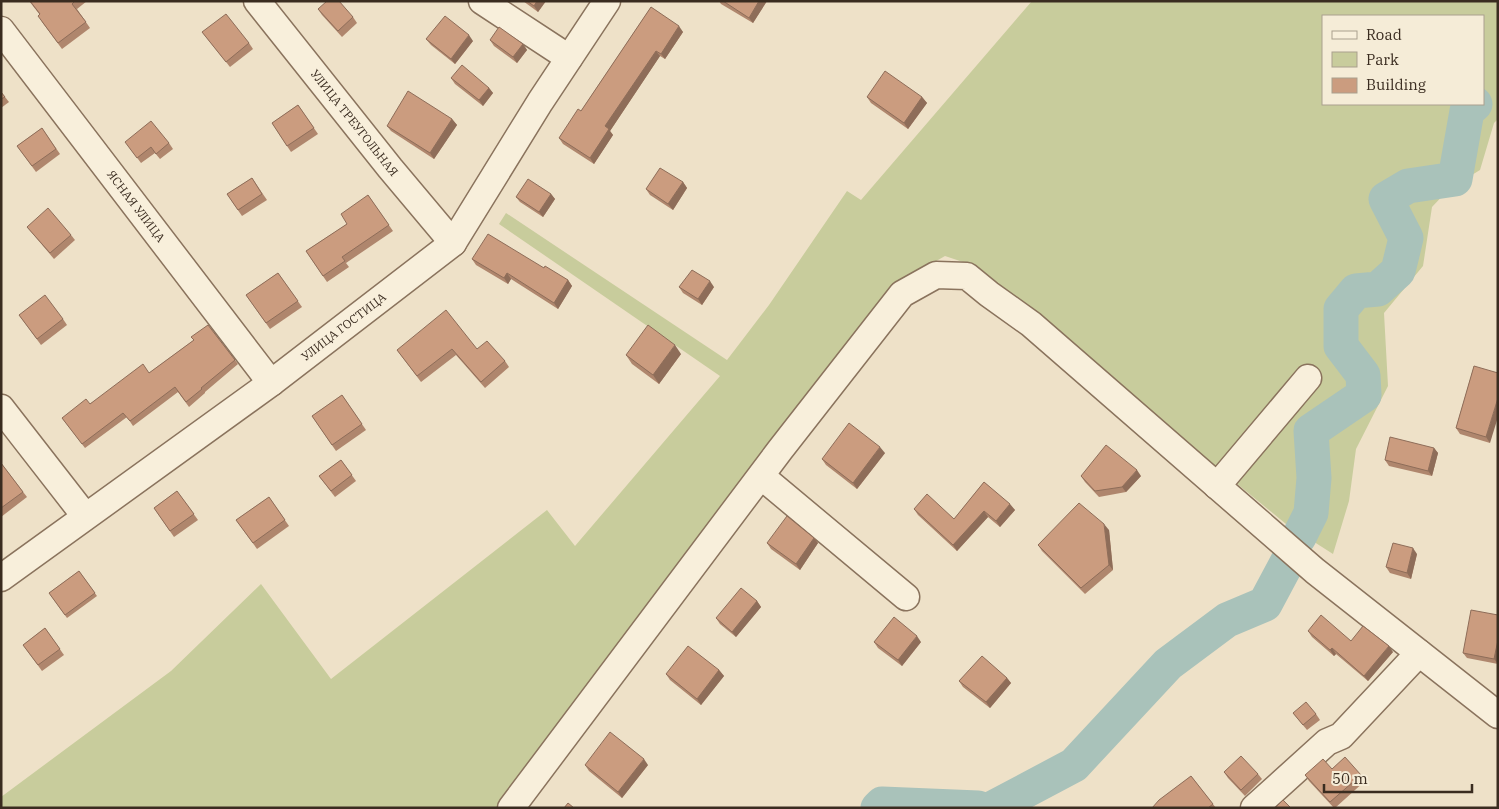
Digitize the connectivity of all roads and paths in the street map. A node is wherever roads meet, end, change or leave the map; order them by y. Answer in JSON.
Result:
{"nodes":[{"id":1,"x":257,"y":1,"type":"edge"},
{"id":2,"x":482,"y":1,"type":"edge"},
{"id":3,"x":606,"y":1,"type":"edge"},
{"id":4,"x":1,"y":30,"type":"edge"},
{"id":5,"x":569,"y":58,"type":"junction"},
{"id":6,"x":453,"y":243,"type":"junction"},
{"id":7,"x":1308,"y":378,"type":"dead end"},
{"id":8,"x":271,"y":383,"type":"junction"},
{"id":9,"x":1,"y":408,"type":"edge"},
{"id":10,"x":761,"y":476,"type":"junction"},
{"id":11,"x":1217,"y":486,"type":"junction"},
{"id":12,"x":86,"y":516,"type":"junction"},
{"id":13,"x":1,"y":578,"type":"edge"},
{"id":14,"x":906,"y":597,"type":"dead end"},
{"id":15,"x":1419,"y":653,"type":"junction"},
{"id":16,"x":1498,"y":715,"type":"edge"},
{"id":17,"x":511,"y":808,"type":"edge"},
{"id":18,"x":1254,"y":808,"type":"edge"}],
"edges":[{"from":1,"to":6,"type":"street","name":"УЛИЦА ТРЕУГОЛЬНАЯ"},
{"from":2,"to":5,"type":"street"},
{"from":3,"to":5,"type":"street","name":"УЛИЦА ГОСТИЦА"},
{"from":4,"to":8,"type":"street","name":"ЯСНАЯ УЛИЦА"},
{"from":5,"to":6,"type":"street","name":"УЛИЦА ГОСТИЦА"},
{"from":6,"to":8,"type":"street","name":"УЛИЦА ГОСТИЦА"},
{"from":7,"to":11,"type":"street"},
{"from":8,"to":12,"type":"street","name":"УЛИЦА ГОСТИЦА"},
{"from":9,"to":12,"type":"street"},
{"from":10,"to":11,"type":"street"},
{"from":10,"to":14,"type":"street"},
{"from":10,"to":17,"type":"street"},
{"from":11,"to":15,"type":"street"},
{"from":12,"to":13,"type":"street","name":"УЛИЦА ГОСТИЦА"},
{"from":15,"to":16,"type":"street"},
{"from":15,"to":18,"type":"street"}]}
